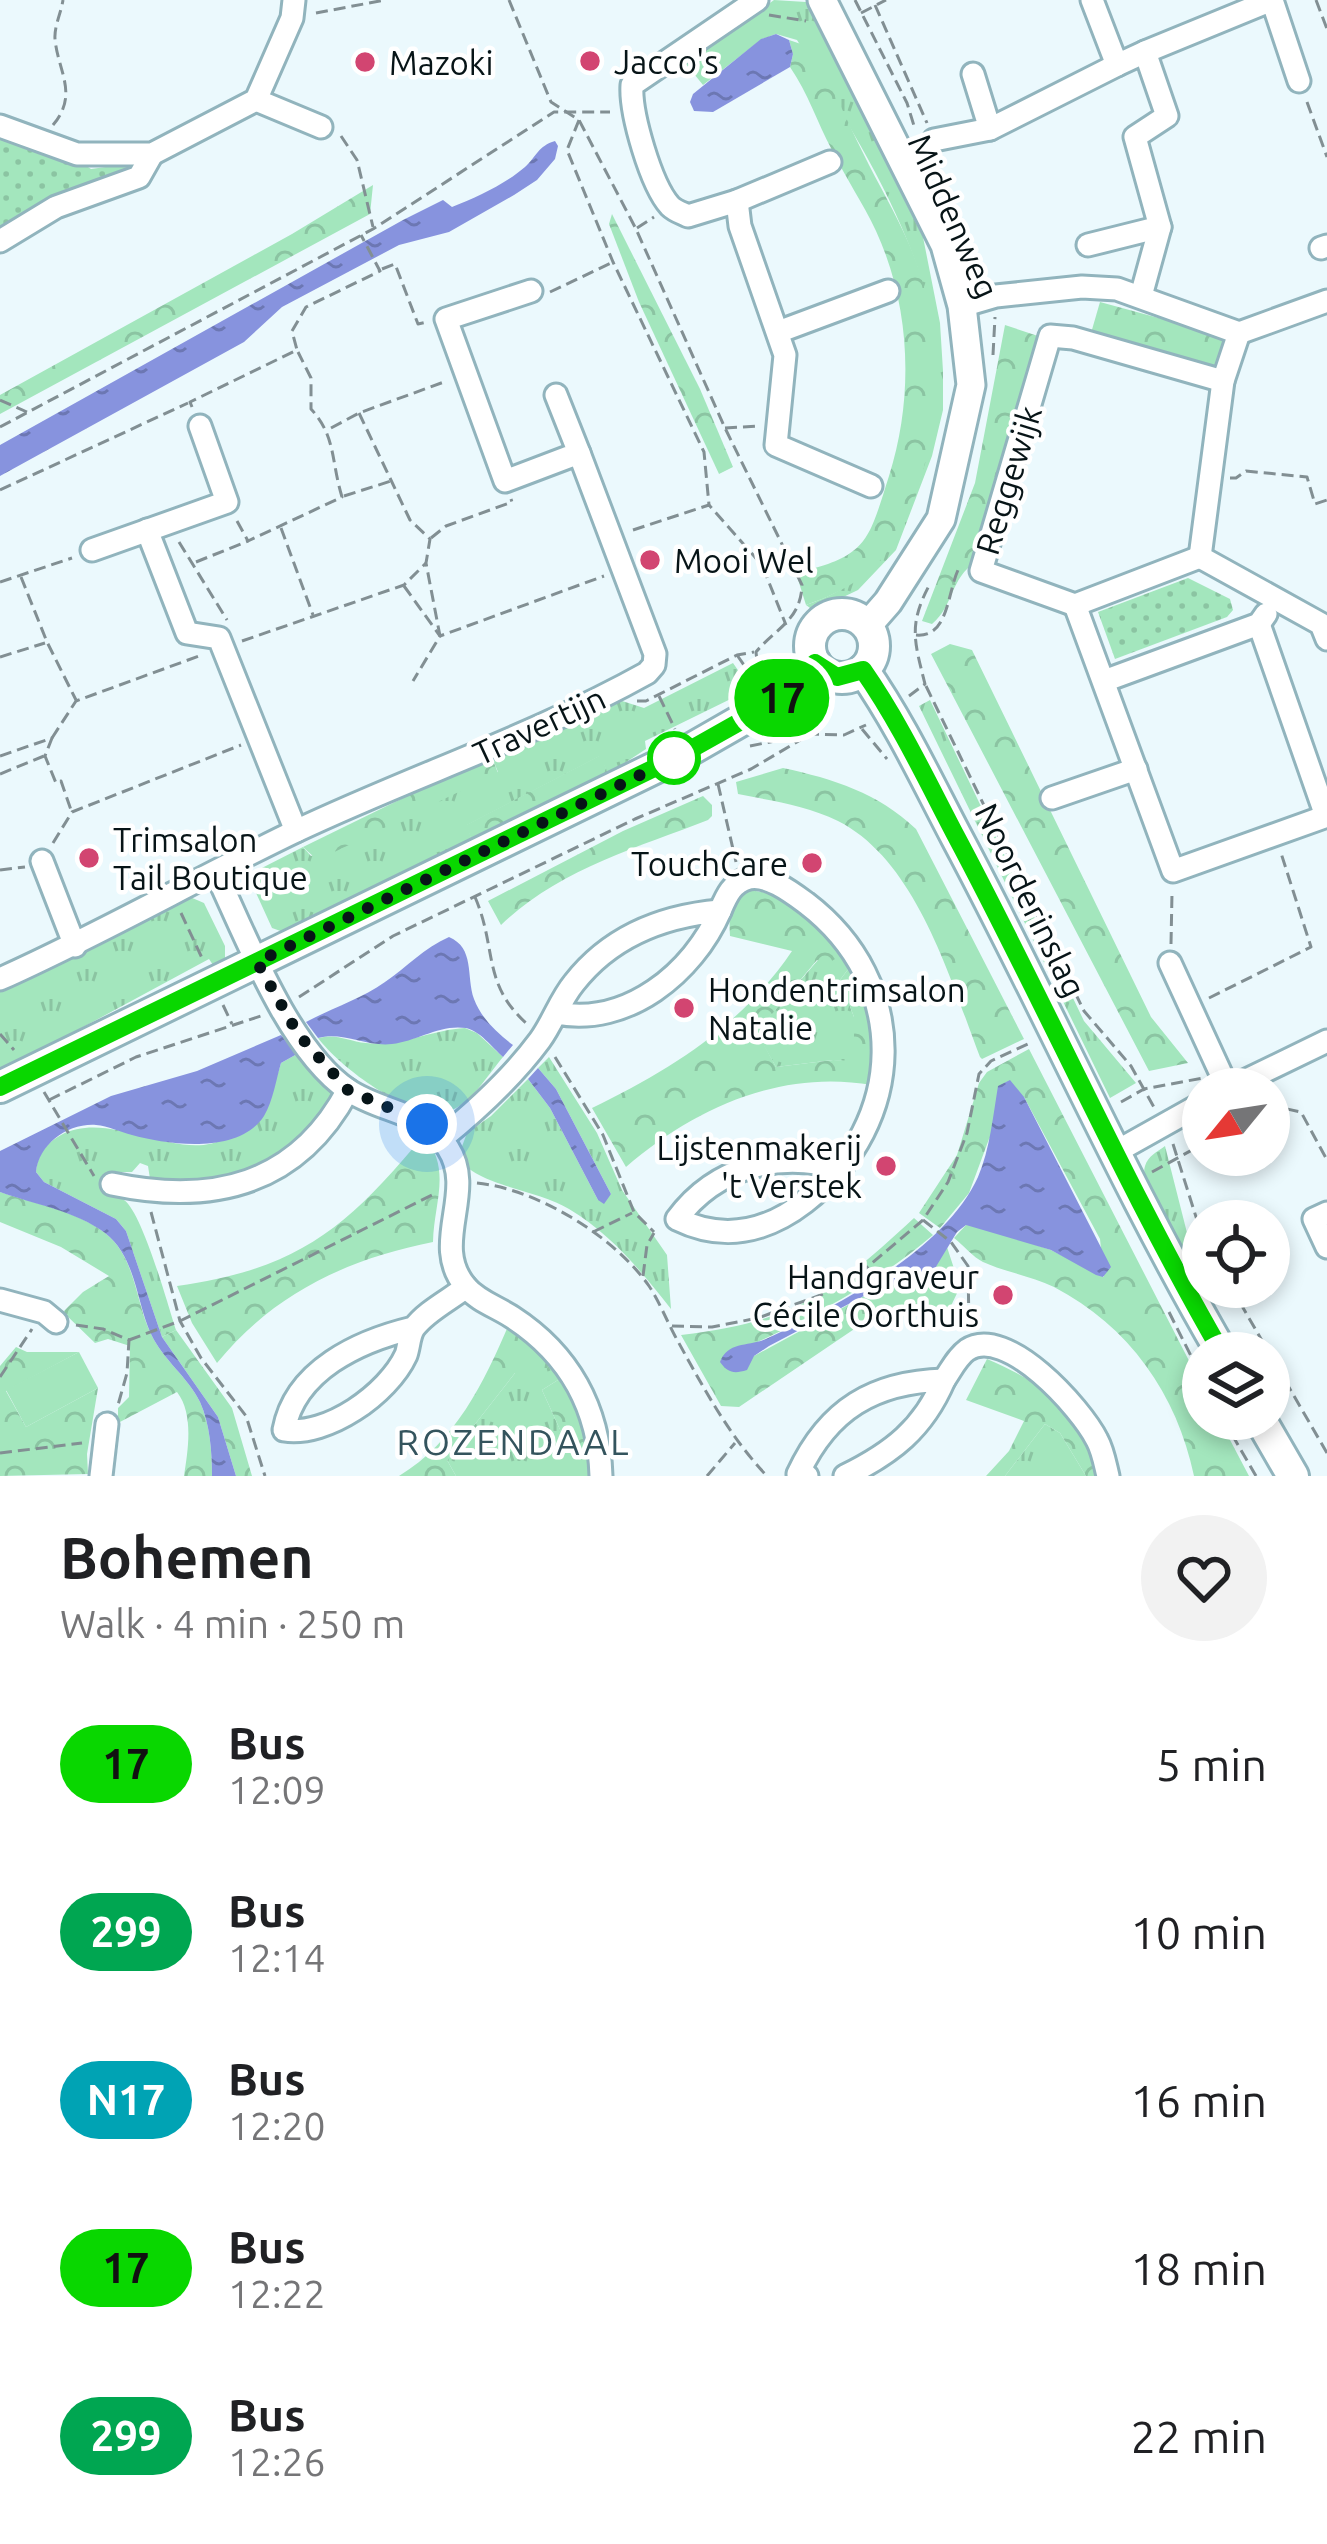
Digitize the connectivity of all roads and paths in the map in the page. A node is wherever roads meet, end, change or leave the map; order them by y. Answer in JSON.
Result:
{"nodes":[{"id":1,"x":63,"y":0,"type":"edge"},
{"id":2,"x":385,"y":0,"type":"edge"},
{"id":3,"x":508,"y":0,"type":"edge"},
{"id":4,"x":758,"y":0,"type":"edge"},
{"id":5,"x":822,"y":0,"type":"edge"},
{"id":6,"x":855,"y":0,"type":"edge"},
{"id":7,"x":886,"y":0,"type":"edge"},
{"id":8,"x":1093,"y":0,"type":"edge"},
{"id":9,"x":1272,"y":0,"type":"edge"},
{"id":10,"x":1316,"y":0,"type":"edge"},
{"id":11,"x":875,"y":5,"type":"junction"},
{"id":12,"x":730,"y":7,"type":"edge"},
{"id":13,"x":293,"y":9,"type":"edge"},
{"id":14,"x":861,"y":13,"type":"junction"},
{"id":15,"x":1327,"y":28,"type":"edge"},
{"id":16,"x":1145,"y":52,"type":"junction"},
{"id":17,"x":1117,"y":64,"type":"junction"},
{"id":18,"x":974,"y":74,"type":"dead end"},
{"id":19,"x":1299,"y":80,"type":"joint"},
{"id":20,"x":256,"y":100,"type":"junction"},
{"id":21,"x":564,"y":112,"type":"junction"},
{"id":22,"x":579,"y":120,"type":"junction"},
{"id":23,"x":0,"y":126,"type":"edge"},
{"id":24,"x":320,"y":127,"type":"joint"},
{"id":25,"x":990,"y":129,"type":"junction"},
{"id":26,"x":42,"y":140,"type":"junction"},
{"id":27,"x":929,"y":148,"type":"junction"},
{"id":28,"x":152,"y":154,"type":"junction"},
{"id":29,"x":1327,"y":157,"type":"edge"},
{"id":30,"x":830,"y":162,"type":"dead end"},
{"id":31,"x":737,"y":201,"type":"junction"},
{"id":32,"x":1160,"y":227,"type":"junction"},
{"id":33,"x":373,"y":229,"type":"junction"},
{"id":34,"x":361,"y":236,"type":"junction"},
{"id":35,"x":0,"y":242,"type":"edge"},
{"id":36,"x":1088,"y":244,"type":"dead end"},
{"id":37,"x":974,"y":261,"type":"dead end"},
{"id":38,"x":613,"y":262,"type":"junction"},
{"id":39,"x":378,"y":267,"type":"junction"},
{"id":40,"x":531,"y":290,"type":"joint"},
{"id":41,"x":889,"y":291,"type":"dead end"},
{"id":42,"x":996,"y":296,"type":"junction"},
{"id":43,"x":1141,"y":296,"type":"junction"},
{"id":44,"x":1327,"y":301,"type":"edge"},
{"id":45,"x":962,"y":306,"type":"junction"},
{"id":46,"x":446,"y":319,"type":"junction"},
{"id":47,"x":778,"y":332,"type":"junction"},
{"id":48,"x":1239,"y":333,"type":"junction"},
{"id":49,"x":297,"y":350,"type":"junction"},
{"id":50,"x":992,"y":356,"type":"dead end"},
{"id":51,"x":467,"y":373,"type":"junction"},
{"id":52,"x":1223,"y":381,"type":"junction"},
{"id":53,"x":556,"y":394,"type":"dead end"},
{"id":54,"x":0,"y":400,"type":"edge"},
{"id":55,"x":190,"y":402,"type":"junction"},
{"id":56,"x":28,"y":413,"type":"junction"},
{"id":57,"x":359,"y":413,"type":"junction"},
{"id":58,"x":778,"y":424,"type":"junction"},
{"id":59,"x":200,"y":426,"type":"joint"},
{"id":60,"x":0,"y":427,"type":"edge"},
{"id":61,"x":725,"y":428,"type":"junction"},
{"id":62,"x":330,"y":429,"type":"junction"},
{"id":63,"x":579,"y":453,"type":"junction"},
{"id":64,"x":1211,"y":476,"type":"junction"},
{"id":65,"x":391,"y":481,"type":"junction"},
{"id":66,"x":505,"y":481,"type":"junction"},
{"id":67,"x":871,"y":486,"type":"dead end"},
{"id":68,"x":0,"y":490,"type":"edge"},
{"id":69,"x":342,"y":497,"type":"junction"},
{"id":70,"x":1327,"y":500,"type":"edge"},
{"id":71,"x":227,"y":502,"type":"junction"},
{"id":72,"x":709,"y":506,"type":"junction"},
{"id":73,"x":280,"y":526,"type":"junction"},
{"id":74,"x":147,"y":530,"type":"junction"},
{"id":75,"x":610,"y":538,"type":"junction"},
{"id":76,"x":430,"y":539,"type":"junction"},
{"id":77,"x":248,"y":541,"type":"junction"},
{"id":78,"x":92,"y":550,"type":"joint"},
{"id":79,"x":1200,"y":557,"type":"junction"},
{"id":80,"x":426,"y":563,"type":"junction"},
{"id":81,"x":939,"y":566,"type":"dead end"},
{"id":82,"x":622,"y":570,"type":"junction"},
{"id":83,"x":981,"y":572,"type":"junction"},
{"id":84,"x":21,"y":577,"type":"junction"},
{"id":85,"x":0,"y":582,"type":"edge"},
{"id":86,"x":404,"y":585,"type":"junction"},
{"id":87,"x":1276,"y":599,"type":"junction"},
{"id":88,"x":1075,"y":605,"type":"junction"},
{"id":89,"x":315,"y":618,"type":"junction"},
{"id":90,"x":1259,"y":624,"type":"junction"},
{"id":91,"x":787,"y":626,"type":"junction"},
{"id":92,"x":867,"y":626,"type":"junction"},
{"id":93,"x":1325,"y":627,"type":"edge"},
{"id":94,"x":912,"y":635,"type":"junction"},
{"id":95,"x":440,"y":636,"type":"junction"},
{"id":96,"x":46,"y":642,"type":"junction"},
{"id":97,"x":221,"y":643,"type":"junction"},
{"id":98,"x":756,"y":652,"type":"junction"},
{"id":99,"x":0,"y":657,"type":"edge"},
{"id":100,"x":815,"y":663,"type":"junction"},
{"id":101,"x":863,"y":670,"type":"junction"},
{"id":102,"x":413,"y":681,"type":"dead end"},
{"id":103,"x":1104,"y":681,"type":"junction"},
{"id":104,"x":926,"y":684,"type":"junction"},
{"id":105,"x":623,"y":687,"type":"junction"},
{"id":106,"x":658,"y":694,"type":"junction"},
{"id":107,"x":782,"y":698,"type":"junction"},
{"id":108,"x":76,"y":701,"type":"junction"},
{"id":109,"x":890,"y":710,"type":"junction"},
{"id":110,"x":676,"y":729,"type":"dead end"},
{"id":111,"x":808,"y":734,"type":"junction"},
{"id":112,"x":259,"y":737,"type":"junction"},
{"id":113,"x":52,"y":738,"type":"junction"},
{"id":114,"x":0,"y":756,"type":"edge"},
{"id":115,"x":45,"y":756,"type":"junction"},
{"id":116,"x":1136,"y":770,"type":"junction"},
{"id":117,"x":0,"y":774,"type":"edge"},
{"id":118,"x":718,"y":784,"type":"junction"},
{"id":119,"x":1052,"y":798,"type":"dead end"},
{"id":120,"x":72,"y":812,"type":"junction"},
{"id":121,"x":1326,"y":816,"type":"edge"},
{"id":122,"x":296,"y":831,"type":"junction"},
{"id":123,"x":1275,"y":835,"type":"junction"},
{"id":124,"x":42,"y":862,"type":"junction"},
{"id":125,"x":0,"y":870,"type":"edge"},
{"id":126,"x":1173,"y":871,"type":"junction"},
{"id":127,"x":216,"y":873,"type":"junction"},
{"id":128,"x":740,"y":881,"type":"junction"},
{"id":129,"x":172,"y":895,"type":"junction"},
{"id":130,"x":475,"y":895,"type":"junction"},
{"id":131,"x":720,"y":911,"type":"junction"},
{"id":132,"x":75,"y":946,"type":"junction"},
{"id":133,"x":257,"y":962,"type":"junction"},
{"id":134,"x":1170,"y":963,"type":"joint"},
{"id":135,"x":0,"y":980,"type":"edge"},
{"id":136,"x":214,"y":984,"type":"junction"},
{"id":137,"x":1190,"y":1007,"type":"junction"},
{"id":138,"x":280,"y":1008,"type":"junction"},
{"id":139,"x":556,"y":1013,"type":"junction"},
{"id":140,"x":234,"y":1027,"type":"junction"},
{"id":141,"x":542,"y":1037,"type":"junction"},
{"id":142,"x":1327,"y":1041,"type":"edge"},
{"id":143,"x":1032,"y":1042,"type":"dead end"},
{"id":144,"x":1218,"y":1068,"type":"edge"},
{"id":145,"x":1265,"y":1068,"type":"edge"},
{"id":146,"x":1182,"y":1080,"type":"edge"},
{"id":147,"x":0,"y":1088,"type":"edge"},
{"id":148,"x":1144,"y":1089,"type":"junction"},
{"id":149,"x":348,"y":1090,"type":"junction"},
{"id":150,"x":44,"y":1091,"type":"dead end"},
{"id":151,"x":49,"y":1100,"type":"junction"},
{"id":152,"x":1290,"y":1110,"type":"edge"},
{"id":153,"x":1182,"y":1114,"type":"edge"},
{"id":154,"x":1095,"y":1118,"type":"junction"},
{"id":155,"x":1164,"y":1124,"type":"junction"},
{"id":156,"x":442,"y":1139,"type":"junction"},
{"id":157,"x":1112,"y":1154,"type":"junction"},
{"id":158,"x":1182,"y":1154,"type":"edge"},
{"id":159,"x":1178,"y":1156,"type":"junction"},
{"id":160,"x":1327,"y":1160,"type":"edge"},
{"id":161,"x":842,"y":1169,"type":"junction"},
{"id":162,"x":459,"y":1181,"type":"junction"},
{"id":163,"x":112,"y":1184,"type":"joint"},
{"id":164,"x":1129,"y":1186,"type":"junction"},
{"id":165,"x":145,"y":1190,"type":"junction"},
{"id":166,"x":1189,"y":1200,"type":"edge"},
{"id":167,"x":634,"y":1212,"type":"junction"},
{"id":168,"x":1327,"y":1213,"type":"edge"},
{"id":169,"x":677,"y":1219,"type":"junction"},
{"id":170,"x":922,"y":1220,"type":"junction"},
{"id":171,"x":593,"y":1232,"type":"junction"},
{"id":172,"x":654,"y":1232,"type":"junction"},
{"id":173,"x":1327,"y":1247,"type":"edge"},
{"id":174,"x":642,"y":1277,"type":"junction"},
{"id":175,"x":466,"y":1287,"type":"junction"},
{"id":176,"x":0,"y":1300,"type":"edge"},
{"id":177,"x":1243,"y":1308,"type":"edge"},
{"id":178,"x":50,"y":1317,"type":"junction"},
{"id":179,"x":180,"y":1322,"type":"junction"},
{"id":180,"x":670,"y":1326,"type":"junction"},
{"id":181,"x":413,"y":1328,"type":"junction"},
{"id":182,"x":1210,"y":1332,"type":"edge"},
{"id":183,"x":129,"y":1340,"type":"junction"},
{"id":184,"x":971,"y":1347,"type":"junction"},
{"id":185,"x":0,"y":1377,"type":"edge"},
{"id":186,"x":944,"y":1380,"type":"junction"},
{"id":187,"x":107,"y":1432,"type":"junction"},
{"id":188,"x":1235,"y":1440,"type":"edge"},
{"id":189,"x":1272,"y":1440,"type":"edge"},
{"id":190,"x":736,"y":1442,"type":"junction"},
{"id":191,"x":0,"y":1453,"type":"edge"},
{"id":192,"x":1327,"y":1453,"type":"edge"},
{"id":193,"x":101,"y":1476,"type":"edge"},
{"id":194,"x":265,"y":1476,"type":"edge"},
{"id":195,"x":601,"y":1476,"type":"edge"},
{"id":196,"x":707,"y":1476,"type":"edge"},
{"id":197,"x":767,"y":1476,"type":"edge"},
{"id":198,"x":808,"y":1476,"type":"edge"},
{"id":199,"x":845,"y":1476,"type":"edge"},
{"id":200,"x":1108,"y":1476,"type":"edge"},
{"id":201,"x":1256,"y":1476,"type":"edge"},
{"id":202,"x":1293,"y":1476,"type":"edge"}],
"edges":[{"from":1,"to":26,"type":"path"},
{"from":2,"to":13,"type":"path"},
{"from":3,"to":21,"type":"path"},
{"from":4,"to":12,"type":"street"},
{"from":5,"to":45,"type":"street","name":"Middenweg"},
{"from":6,"to":14,"type":"path","name":"Middenweg"},
{"from":7,"to":11,"type":"path"},
{"from":8,"to":17,"type":"street"},
{"from":9,"to":16,"type":"street"},
{"from":9,"to":19,"type":"street"},
{"from":10,"to":15,"type":"path"},
{"from":11,"to":14,"type":"path"},
{"from":11,"to":27,"type":"path"},
{"from":12,"to":31,"type":"street"},
{"from":13,"to":20,"type":"street"},
{"from":14,"to":27,"type":"path","name":"Middenweg"},
{"from":16,"to":17,"type":"street"},
{"from":16,"to":32,"type":"street"},
{"from":17,"to":25,"type":"street"},
{"from":18,"to":25,"type":"street"},
{"from":19,"to":29,"type":"path"},
{"from":20,"to":24,"type":"street"},
{"from":20,"to":28,"type":"street"},
{"from":21,"to":22,"type":"path"},
{"from":21,"to":33,"type":"path"},
{"from":22,"to":38,"type":"path"},
{"from":22,"to":61,"type":"path"},
{"from":23,"to":26,"type":"street"},
{"from":24,"to":33,"type":"path"},
{"from":25,"to":27,"type":"street"},
{"from":26,"to":28,"type":"street"},
{"from":28,"to":35,"type":"street"},
{"from":30,"to":31,"type":"street"},
{"from":31,"to":47,"type":"street"},
{"from":32,"to":36,"type":"street"},
{"from":32,"to":43,"type":"street"},
{"from":33,"to":34,"type":"path"},
{"from":34,"to":39,"type":"path"},
{"from":34,"to":56,"type":"path"},
{"from":37,"to":42,"type":"path","name":"Middenweg"},
{"from":38,"to":40,"type":"path"},
{"from":38,"to":72,"type":"path"},
{"from":39,"to":46,"type":"path"},
{"from":39,"to":49,"type":"path"},
{"from":40,"to":46,"type":"street"},
{"from":41,"to":47,"type":"street"},
{"from":42,"to":43,"type":"street"},
{"from":42,"to":45,"type":"street"},
{"from":42,"to":50,"type":"path","name":"Middenweg"},
{"from":43,"to":48,"type":"street"},
{"from":44,"to":48,"type":"street"},
{"from":45,"to":92,"type":"street","name":"Middenweg"},
{"from":46,"to":51,"type":"street"},
{"from":47,"to":58,"type":"street"},
{"from":48,"to":52,"type":"street"},
{"from":49,"to":55,"type":"path"},
{"from":49,"to":62,"type":"path"},
{"from":51,"to":57,"type":"path"},
{"from":51,"to":66,"type":"street"},
{"from":52,"to":64,"type":"street"},
{"from":52,"to":83,"type":"street","name":"Reggewijk"},
{"from":53,"to":63,"type":"street","name":"Travertijn"},
{"from":54,"to":56,"type":"path"},
{"from":55,"to":59,"type":"path"},
{"from":55,"to":68,"type":"path"},
{"from":56,"to":60,"type":"path"},
{"from":57,"to":62,"type":"path"},
{"from":57,"to":65,"type":"path"},
{"from":58,"to":61,"type":"path"},
{"from":58,"to":67,"type":"street"},
{"from":59,"to":71,"type":"street"},
{"from":61,"to":91,"type":"path"},
{"from":62,"to":69,"type":"path"},
{"from":63,"to":66,"type":"street"},
{"from":63,"to":75,"type":"street","name":"Travertijn"},
{"from":64,"to":70,"type":"path"},
{"from":64,"to":79,"type":"street"},
{"from":65,"to":69,"type":"path"},
{"from":65,"to":76,"type":"path"},
{"from":66,"to":76,"type":"path"},
{"from":69,"to":73,"type":"path"},
{"from":71,"to":74,"type":"street"},
{"from":71,"to":77,"type":"path"},
{"from":72,"to":75,"type":"path"},
{"from":72,"to":91,"type":"path"},
{"from":73,"to":77,"type":"path"},
{"from":73,"to":89,"type":"path"},
{"from":74,"to":78,"type":"street"},
{"from":74,"to":97,"type":"street"},
{"from":75,"to":82,"type":"street","name":"Travertijn"},
{"from":76,"to":80,"type":"path"},
{"from":77,"to":97,"type":"path"},
{"from":78,"to":84,"type":"path"},
{"from":79,"to":87,"type":"street"},
{"from":79,"to":88,"type":"street"},
{"from":80,"to":86,"type":"path"},
{"from":80,"to":95,"type":"path"},
{"from":81,"to":94,"type":"path"},
{"from":82,"to":95,"type":"path"},
{"from":82,"to":105,"type":"street","name":"Travertijn"},
{"from":83,"to":88,"type":"street","name":"Reggewijk"},
{"from":83,"to":94,"type":"path"},
{"from":84,"to":85,"type":"path"},
{"from":84,"to":96,"type":"path"},
{"from":86,"to":89,"type":"path"},
{"from":86,"to":95,"type":"path"},
{"from":87,"to":90,"type":"street"},
{"from":87,"to":93,"type":"street"},
{"from":88,"to":103,"type":"street"},
{"from":89,"to":97,"type":"path"},
{"from":90,"to":103,"type":"street"},
{"from":90,"to":121,"type":"street"},
{"from":91,"to":98,"type":"path"},
{"from":92,"to":100,"type":"main road"},
{"from":92,"to":101,"type":"main road"},
{"from":94,"to":104,"type":"path"},
{"from":95,"to":102,"type":"path"},
{"from":96,"to":99,"type":"path"},
{"from":96,"to":108,"type":"path"},
{"from":97,"to":108,"type":"path"},
{"from":97,"to":112,"type":"street"},
{"from":98,"to":106,"type":"path"},
{"from":98,"to":107,"type":"path"},
{"from":100,"to":101,"type":"main road"},
{"from":100,"to":107,"type":"main road"},
{"from":101,"to":109,"type":"main road","name":"Noorderinslag"},
{"from":103,"to":116,"type":"street"},
{"from":104,"to":109,"type":"path"},
{"from":104,"to":148,"type":"path","name":"Noorderinslag"},
{"from":105,"to":106,"type":"path"},
{"from":105,"to":122,"type":"street","name":"Travertijn"},
{"from":106,"to":110,"type":"path"},
{"from":107,"to":111,"type":"path"},
{"from":107,"to":133,"type":"main road"},
{"from":108,"to":113,"type":"path"},
{"from":109,"to":111,"type":"path"},
{"from":109,"to":154,"type":"main road","name":"Noorderinslag"},
{"from":111,"to":118,"type":"path"},
{"from":112,"to":120,"type":"path"},
{"from":112,"to":122,"type":"street"},
{"from":113,"to":114,"type":"path"},
{"from":113,"to":115,"type":"path"},
{"from":115,"to":117,"type":"path"},
{"from":115,"to":120,"type":"path"},
{"from":116,"to":119,"type":"street"},
{"from":116,"to":126,"type":"street"},
{"from":118,"to":128,"type":"path"},
{"from":118,"to":130,"type":"path"},
{"from":120,"to":124,"type":"path"},
{"from":121,"to":123,"type":"street"},
{"from":122,"to":127,"type":"street","name":"Travertijn"},
{"from":123,"to":126,"type":"street"},
{"from":123,"to":137,"type":"path"},
{"from":124,"to":125,"type":"path"},
{"from":124,"to":132,"type":"street"},
{"from":126,"to":134,"type":"path"},
{"from":127,"to":129,"type":"street","name":"Travertijn"},
{"from":127,"to":133,"type":"street"},
{"from":128,"to":131,"type":"street"},
{"from":128,"to":161,"type":"street"},
{"from":129,"to":132,"type":"street","name":"Travertijn"},
{"from":129,"to":136,"type":"path"},
{"from":130,"to":138,"type":"path"},
{"from":130,"to":141,"type":"path"},
{"from":131,"to":139,"type":"street"},
{"from":131,"to":139,"type":"street"},
{"from":132,"to":135,"type":"street","name":"Travertijn"},
{"from":133,"to":136,"type":"main road"},
{"from":133,"to":138,"type":"street"},
{"from":134,"to":137,"type":"street"},
{"from":136,"to":140,"type":"path"},
{"from":136,"to":147,"type":"main road"},
{"from":137,"to":144,"type":"street"},
{"from":138,"to":140,"type":"path"},
{"from":138,"to":149,"type":"street"},
{"from":139,"to":141,"type":"street"},
{"from":140,"to":151,"type":"path"},
{"from":141,"to":156,"type":"street"},
{"from":141,"to":167,"type":"path"},
{"from":142,"to":145,"type":"street"},
{"from":143,"to":170,"type":"path"},
{"from":146,"to":148,"type":"path"},
{"from":148,"to":154,"type":"path"},
{"from":148,"to":155,"type":"path","name":"Noorderinslag"},
{"from":149,"to":156,"type":"street"},
{"from":149,"to":165,"type":"street"},
{"from":150,"to":151,"type":"path"},
{"from":151,"to":163,"type":"path"},
{"from":152,"to":160,"type":"path"},
{"from":153,"to":155,"type":"street"},
{"from":154,"to":157,"type":"main road","name":"Noorderinslag"},
{"from":155,"to":157,"type":"street"},
{"from":155,"to":159,"type":"path","name":"Noorderinslag"},
{"from":156,"to":162,"type":"street"},
{"from":157,"to":164,"type":"main road","name":"Noorderinslag"},
{"from":158,"to":159,"type":"path"},
{"from":159,"to":164,"type":"path"},
{"from":159,"to":166,"type":"path","name":"Noorderinslag"},
{"from":161,"to":169,"type":"street"},
{"from":161,"to":169,"type":"street"},
{"from":162,"to":171,"type":"path"},
{"from":162,"to":175,"type":"street"},
{"from":162,"to":179,"type":"path"},
{"from":163,"to":165,"type":"street"},
{"from":164,"to":182,"type":"main road","name":"Noorderinslag"},
{"from":165,"to":179,"type":"path"},
{"from":167,"to":171,"type":"path"},
{"from":167,"to":172,"type":"path"},
{"from":168,"to":173,"type":"street"},
{"from":169,"to":172,"type":"path"},
{"from":170,"to":180,"type":"path"},
{"from":170,"to":184,"type":"path"},
{"from":171,"to":174,"type":"path"},
{"from":172,"to":174,"type":"path"},
{"from":174,"to":180,"type":"path"},
{"from":175,"to":181,"type":"street"},
{"from":175,"to":195,"type":"street"},
{"from":176,"to":178,"type":"street"},
{"from":177,"to":192,"type":"path"},
{"from":178,"to":183,"type":"path"},
{"from":178,"to":185,"type":"path"},
{"from":179,"to":183,"type":"path"},
{"from":179,"to":194,"type":"path"},
{"from":180,"to":190,"type":"path"},
{"from":181,"to":181,"type":"street"},
{"from":183,"to":187,"type":"path"},
{"from":184,"to":186,"type":"street"},
{"from":184,"to":200,"type":"street"},
{"from":186,"to":198,"type":"street"},
{"from":186,"to":199,"type":"street"},
{"from":187,"to":191,"type":"path"},
{"from":187,"to":193,"type":"street"},
{"from":188,"to":201,"type":"path"},
{"from":189,"to":202,"type":"main road"},
{"from":190,"to":196,"type":"path"},
{"from":190,"to":197,"type":"path"}]}
